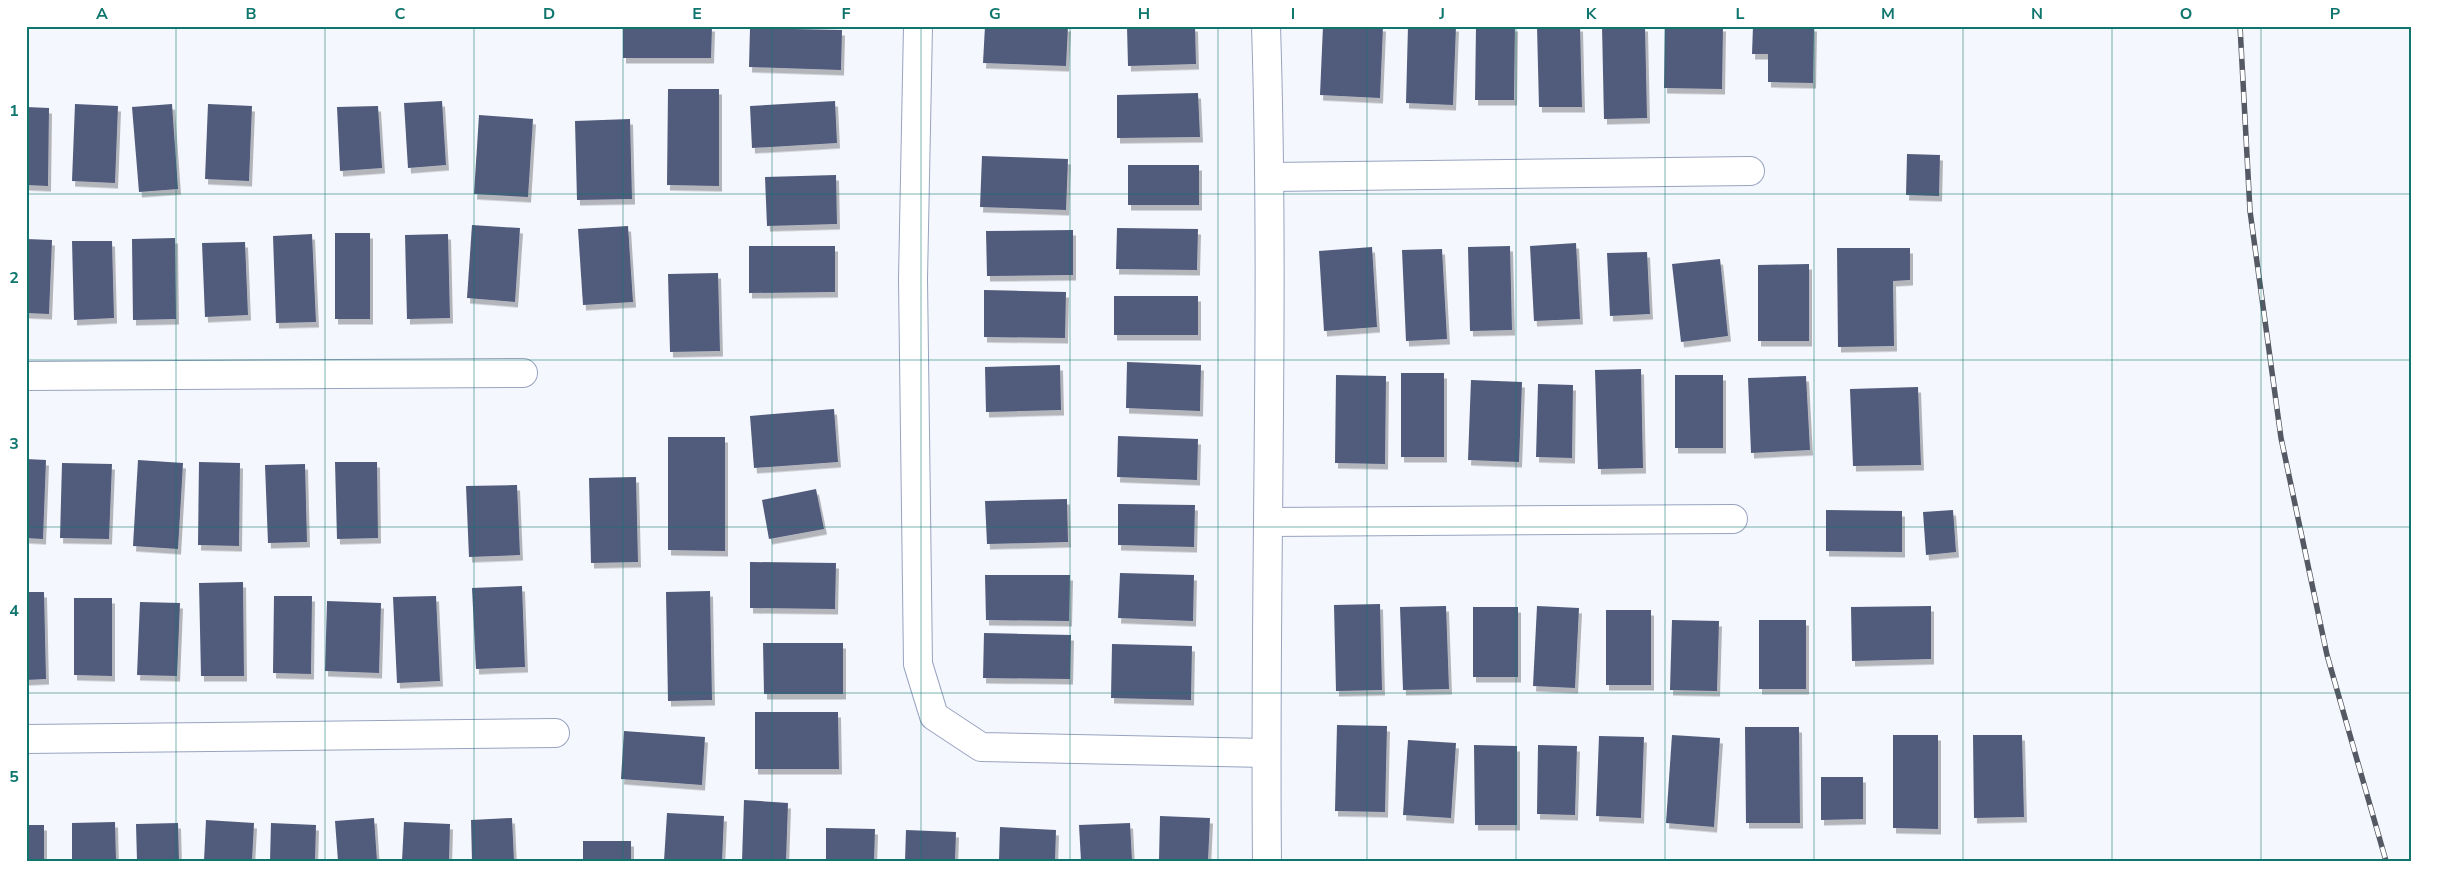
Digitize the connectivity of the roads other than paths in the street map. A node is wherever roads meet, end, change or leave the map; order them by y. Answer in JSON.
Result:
{"nodes":[{"id":1,"x":918,"y":26,"type":"edge"},
{"id":2,"x":1266,"y":26,"type":"edge"},
{"id":3,"x":1750,"y":171,"type":"dead end"},
{"id":4,"x":1271,"y":177,"type":"junction"},
{"id":5,"x":523,"y":374,"type":"dead end"},
{"id":6,"x":26,"y":376,"type":"edge"},
{"id":7,"x":1733,"y":519,"type":"dead end"},
{"id":8,"x":1269,"y":522,"type":"junction"},
{"id":9,"x":555,"y":733,"type":"dead end"},
{"id":10,"x":26,"y":739,"type":"edge"},
{"id":11,"x":1266,"y":753,"type":"junction"},
{"id":12,"x":1267,"y":861,"type":"edge"}],
"edges":[{"from":1,"to":11,"type":"street"},
{"from":2,"to":4,"type":"street"},
{"from":3,"to":4,"type":"street"},
{"from":4,"to":8,"type":"street"},
{"from":5,"to":6,"type":"street"},
{"from":7,"to":8,"type":"street"},
{"from":8,"to":11,"type":"street"},
{"from":9,"to":10,"type":"street"},
{"from":11,"to":12,"type":"street"}]}
